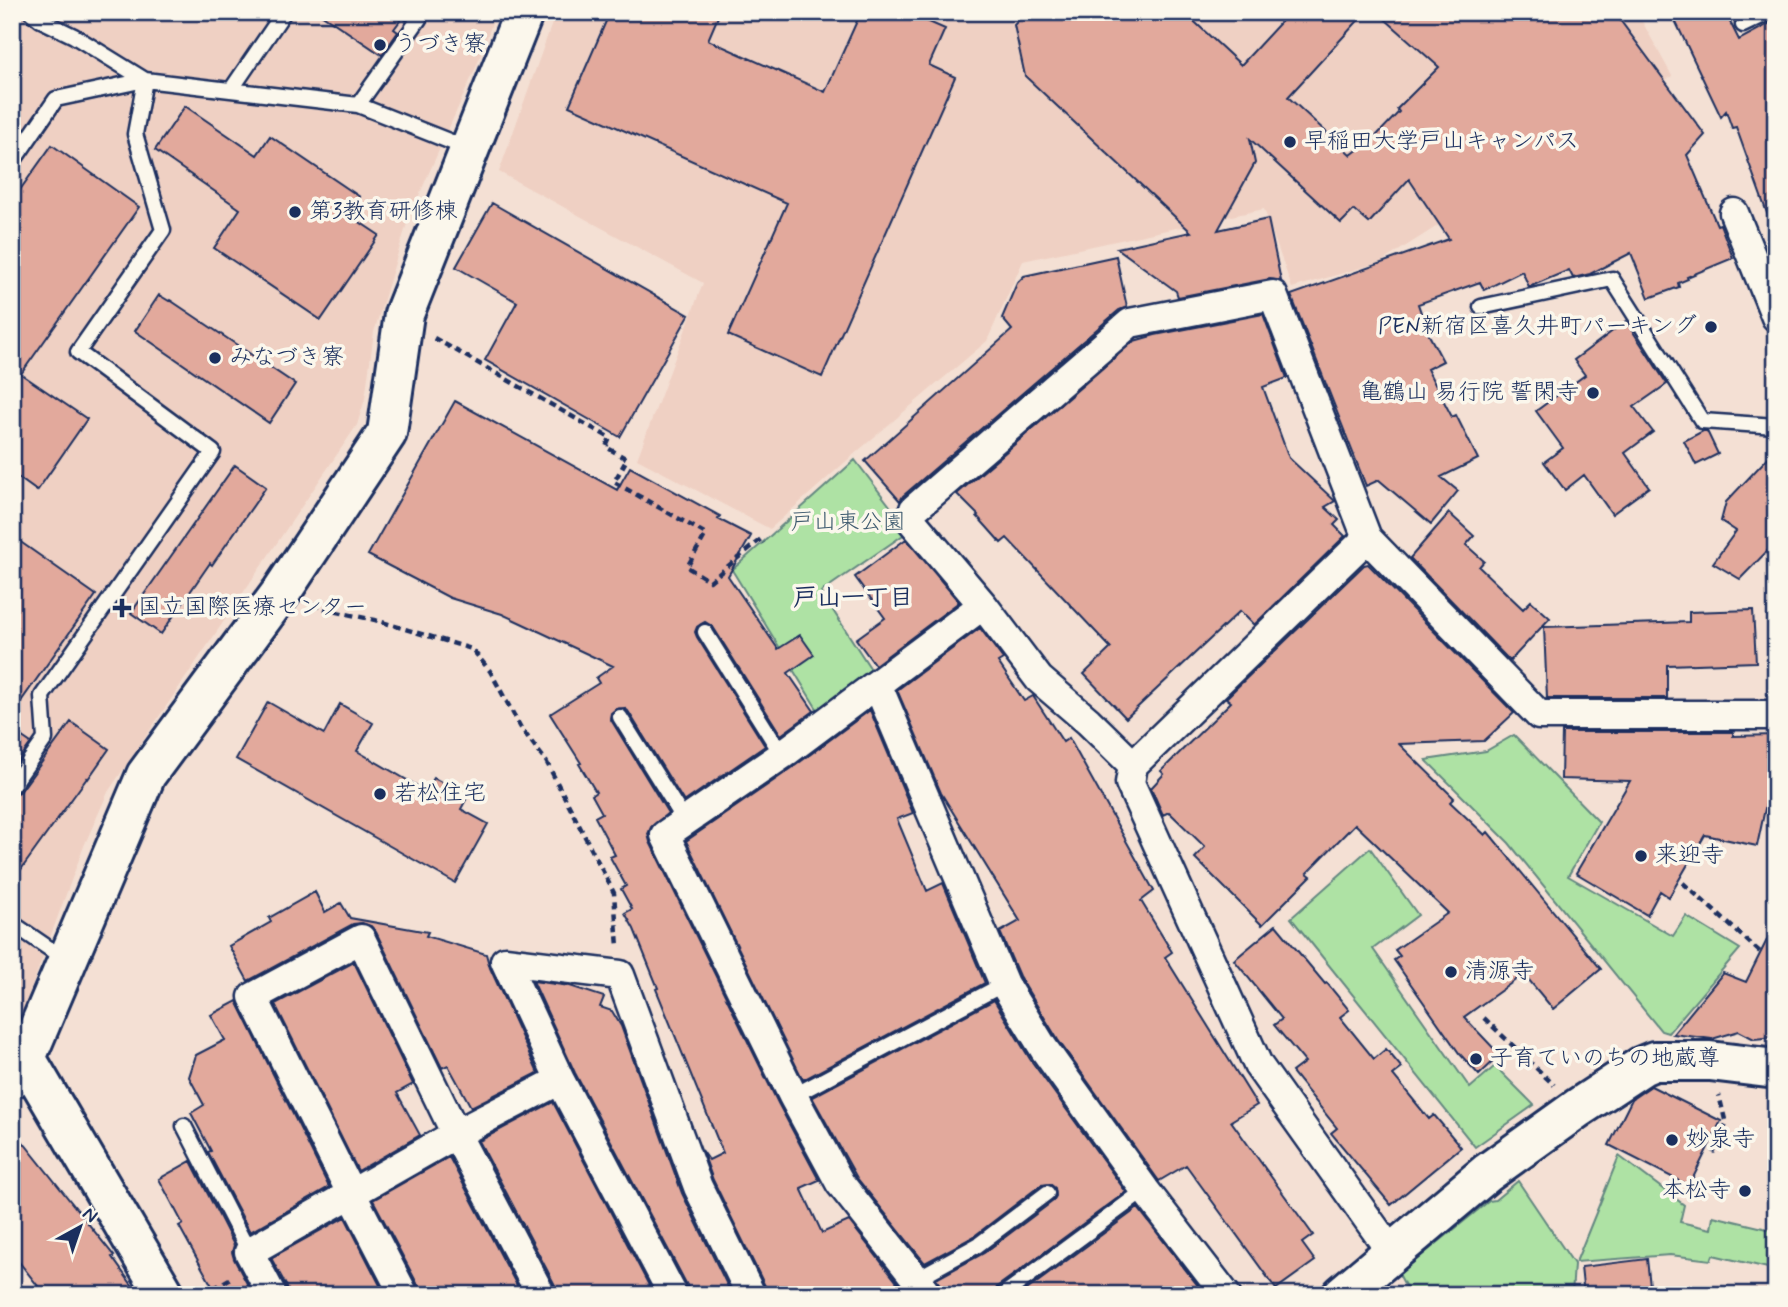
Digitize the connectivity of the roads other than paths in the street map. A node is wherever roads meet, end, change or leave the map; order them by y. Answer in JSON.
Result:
{"nodes":[{"id":1,"x":31,"y":12,"type":"edge"},
{"id":2,"x":284,"y":12,"type":"edge"},
{"id":3,"x":409,"y":12,"type":"edge"},
{"id":4,"x":524,"y":12,"type":"edge"},
{"id":5,"x":1770,"y":12,"type":"edge"},
{"id":6,"x":1743,"y":25,"type":"dead end"},
{"id":7,"x":145,"y":80,"type":"junction"},
{"id":8,"x":230,"y":90,"type":"junction"},
{"id":9,"x":358,"y":105,"type":"junction"},
{"id":10,"x":471,"y":149,"type":"junction"},
{"id":11,"x":12,"y":163,"type":"edge"},
{"id":12,"x":1734,"y":214,"type":"dead end"},
{"id":13,"x":1481,"y":307,"type":"dead end"},
{"id":14,"x":1776,"y":317,"type":"edge"},
{"id":15,"x":1776,"y":426,"type":"edge"},
{"id":16,"x":1367,"y":538,"type":"junction"},
{"id":17,"x":982,"y":606,"type":"junction"},
{"id":18,"x":705,"y":632,"type":"dead end"},
{"id":19,"x":877,"y":684,"type":"junction"},
{"id":20,"x":1776,"y":715,"type":"edge"},
{"id":21,"x":620,"y":717,"type":"dead end"},
{"id":22,"x":782,"y":755,"type":"junction"},
{"id":23,"x":1133,"y":765,"type":"junction"},
{"id":24,"x":12,"y":786,"type":"edge"},
{"id":25,"x":685,"y":821,"type":"junction"},
{"id":26,"x":12,"y":923,"type":"edge"},
{"id":27,"x":67,"y":960,"type":"junction"},
{"id":28,"x":1004,"y":984,"type":"junction"},
{"id":29,"x":19,"y":1068,"type":"edge"},
{"id":30,"x":1776,"y":1069,"type":"edge"},
{"id":31,"x":559,"y":1080,"type":"junction"},
{"id":32,"x":793,"y":1096,"type":"junction"},
{"id":33,"x":184,"y":1126,"type":"dead end"},
{"id":34,"x":456,"y":1134,"type":"junction"},
{"id":35,"x":1145,"y":1190,"type":"junction"},
{"id":36,"x":1047,"y":1193,"type":"dead end"},
{"id":37,"x":351,"y":1194,"type":"junction"},
{"id":38,"x":249,"y":1252,"type":"junction"},
{"id":39,"x":1392,"y":1253,"type":"junction"},
{"id":40,"x":921,"y":1287,"type":"edge"},
{"id":41,"x":165,"y":1295,"type":"edge"},
{"id":42,"x":272,"y":1295,"type":"edge"},
{"id":43,"x":404,"y":1295,"type":"edge"},
{"id":44,"x":541,"y":1295,"type":"edge"},
{"id":45,"x":673,"y":1295,"type":"edge"},
{"id":46,"x":751,"y":1295,"type":"edge"},
{"id":47,"x":1003,"y":1295,"type":"edge"},
{"id":48,"x":1226,"y":1295,"type":"edge"},
{"id":49,"x":1342,"y":1295,"type":"edge"}],
"edges":[{"from":1,"to":7,"type":"lane"},
{"from":2,"to":8,"type":"lane"},
{"from":3,"to":9,"type":"lane"},
{"from":4,"to":10,"type":"street"},
{"from":5,"to":6,"type":"lane"},
{"from":7,"to":8,"type":"lane"},
{"from":7,"to":11,"type":"lane"},
{"from":7,"to":24,"type":"lane"},
{"from":8,"to":9,"type":"lane"},
{"from":9,"to":10,"type":"lane"},
{"from":10,"to":27,"type":"street"},
{"from":12,"to":14,"type":"street"},
{"from":13,"to":15,"type":"lane"},
{"from":16,"to":17,"type":"street"},
{"from":16,"to":20,"type":"street"},
{"from":16,"to":23,"type":"street"},
{"from":17,"to":19,"type":"street"},
{"from":17,"to":23,"type":"street"},
{"from":18,"to":22,"type":"lane"},
{"from":19,"to":22,"type":"street"},
{"from":19,"to":28,"type":"street"},
{"from":21,"to":25,"type":"lane"},
{"from":22,"to":25,"type":"street"},
{"from":23,"to":39,"type":"street"},
{"from":25,"to":32,"type":"street"},
{"from":26,"to":27,"type":"lane"},
{"from":27,"to":29,"type":"street"},
{"from":28,"to":32,"type":"lane"},
{"from":28,"to":35,"type":"street"},
{"from":29,"to":41,"type":"street"},
{"from":30,"to":39,"type":"street"},
{"from":31,"to":34,"type":"street"},
{"from":31,"to":45,"type":"street"},
{"from":31,"to":46,"type":"street"},
{"from":32,"to":40,"type":"street"},
{"from":33,"to":38,"type":"lane"},
{"from":34,"to":37,"type":"street"},
{"from":34,"to":37,"type":"street"},
{"from":34,"to":44,"type":"street"},
{"from":35,"to":47,"type":"lane"},
{"from":35,"to":48,"type":"street"},
{"from":36,"to":40,"type":"lane"},
{"from":37,"to":38,"type":"street"},
{"from":37,"to":43,"type":"street"},
{"from":38,"to":42,"type":"street"},
{"from":39,"to":49,"type":"street"}]}
